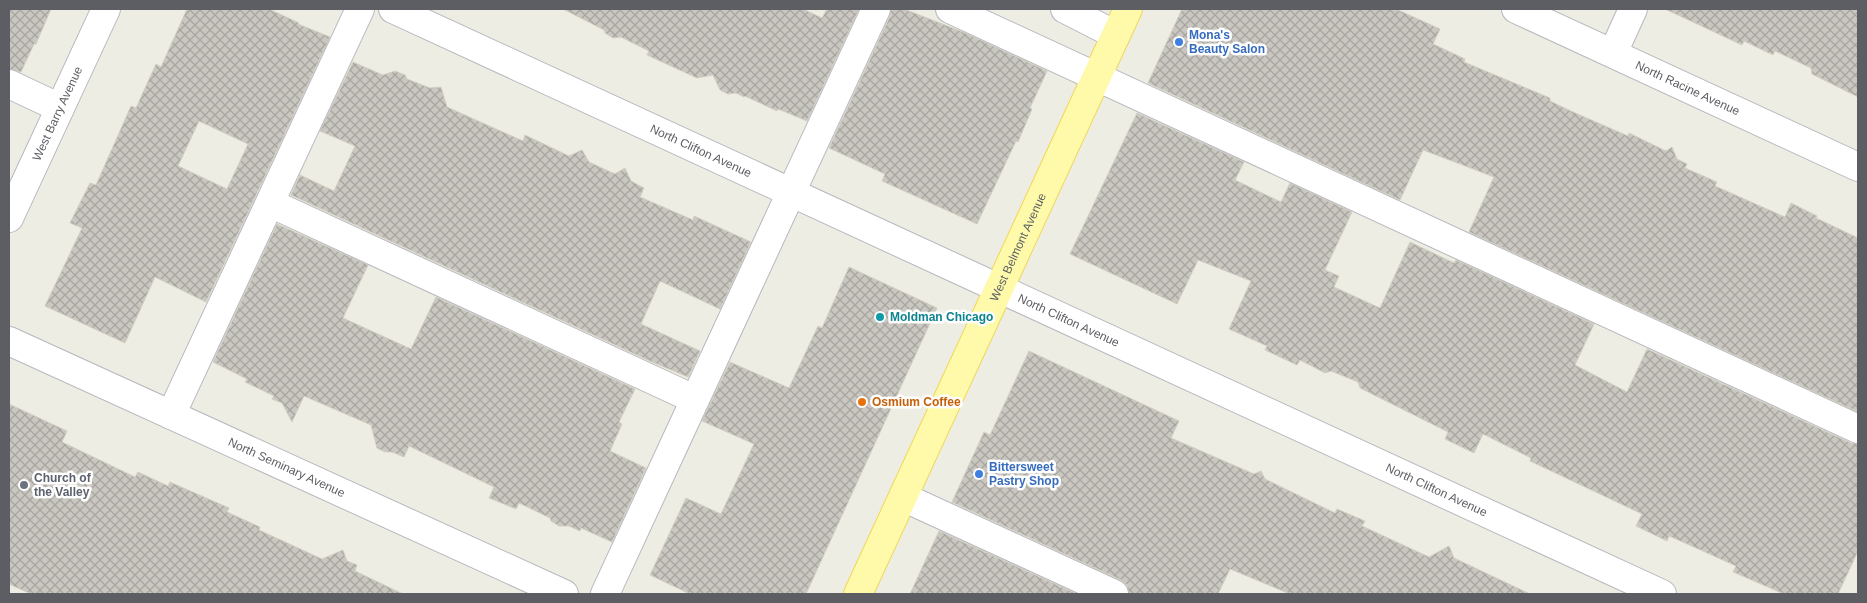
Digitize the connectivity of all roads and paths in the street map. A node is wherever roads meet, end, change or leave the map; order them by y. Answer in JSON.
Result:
{"nodes":[{"id":1,"x":106,"y":9,"type":"edge"},
{"id":2,"x":360,"y":9,"type":"edge"},
{"id":3,"x":392,"y":9,"type":"edge"},
{"id":4,"x":876,"y":9,"type":"edge"},
{"id":5,"x":950,"y":9,"type":"edge"},
{"id":6,"x":1065,"y":9,"type":"edge"},
{"id":7,"x":1128,"y":9,"type":"edge"},
{"id":8,"x":1516,"y":9,"type":"edge"},
{"id":9,"x":1633,"y":9,"type":"edge"},
{"id":10,"x":1116,"y":35,"type":"junction"},
{"id":11,"x":1613,"y":53,"type":"junction"},
{"id":12,"x":1097,"y":76,"type":"junction"},
{"id":13,"x":9,"y":84,"type":"edge"},
{"id":14,"x":60,"y":108,"type":"junction"},
{"id":15,"x":1858,"y":167,"type":"edge"},
{"id":16,"x":791,"y":192,"type":"junction"},
{"id":17,"x":270,"y":202,"type":"junction"},
{"id":18,"x":9,"y":218,"type":"edge"},
{"id":19,"x":999,"y":288,"type":"junction"},
{"id":20,"x":9,"y":341,"type":"edge"},
{"id":21,"x":694,"y":399,"type":"junction"},
{"id":22,"x":171,"y":415,"type":"junction"},
{"id":23,"x":1858,"y":429,"type":"edge"},
{"id":24,"x":903,"y":497,"type":"junction"},
{"id":25,"x":564,"y":594,"type":"edge"},
{"id":26,"x":605,"y":594,"type":"edge"},
{"id":27,"x":858,"y":594,"type":"edge"},
{"id":28,"x":1114,"y":594,"type":"edge"},
{"id":29,"x":1662,"y":594,"type":"edge"}],
"edges":[{"from":1,"to":14,"type":"street","name":"West Barry Avenue"},
{"from":2,"to":17,"type":"street"},
{"from":3,"to":16,"type":"street","name":"North Clifton Avenue"},
{"from":4,"to":16,"type":"street"},
{"from":5,"to":12,"type":"street"},
{"from":6,"to":10,"type":"street"},
{"from":7,"to":10,"type":"main road","name":"West Belmont Avenue"},
{"from":8,"to":11,"type":"street","name":"North Racine Avenue"},
{"from":9,"to":11,"type":"street"},
{"from":10,"to":12,"type":"main road","name":"West Belmont Avenue"},
{"from":11,"to":15,"type":"street","name":"North Racine Avenue"},
{"from":12,"to":19,"type":"main road","name":"West Belmont Avenue"},
{"from":12,"to":23,"type":"street"},
{"from":13,"to":14,"type":"street"},
{"from":14,"to":18,"type":"street","name":"West Barry Avenue"},
{"from":16,"to":19,"type":"street","name":"North Clifton Avenue"},
{"from":16,"to":21,"type":"street"},
{"from":17,"to":21,"type":"street"},
{"from":17,"to":22,"type":"street"},
{"from":19,"to":24,"type":"main road","name":"West Belmont Avenue"},
{"from":19,"to":29,"type":"street","name":"North Clifton Avenue"},
{"from":20,"to":22,"type":"street","name":"North Seminary Avenue"},
{"from":21,"to":26,"type":"street"},
{"from":22,"to":25,"type":"street","name":"North Seminary Avenue"},
{"from":24,"to":27,"type":"main road","name":"West Belmont Avenue"},
{"from":24,"to":28,"type":"street"}]}
